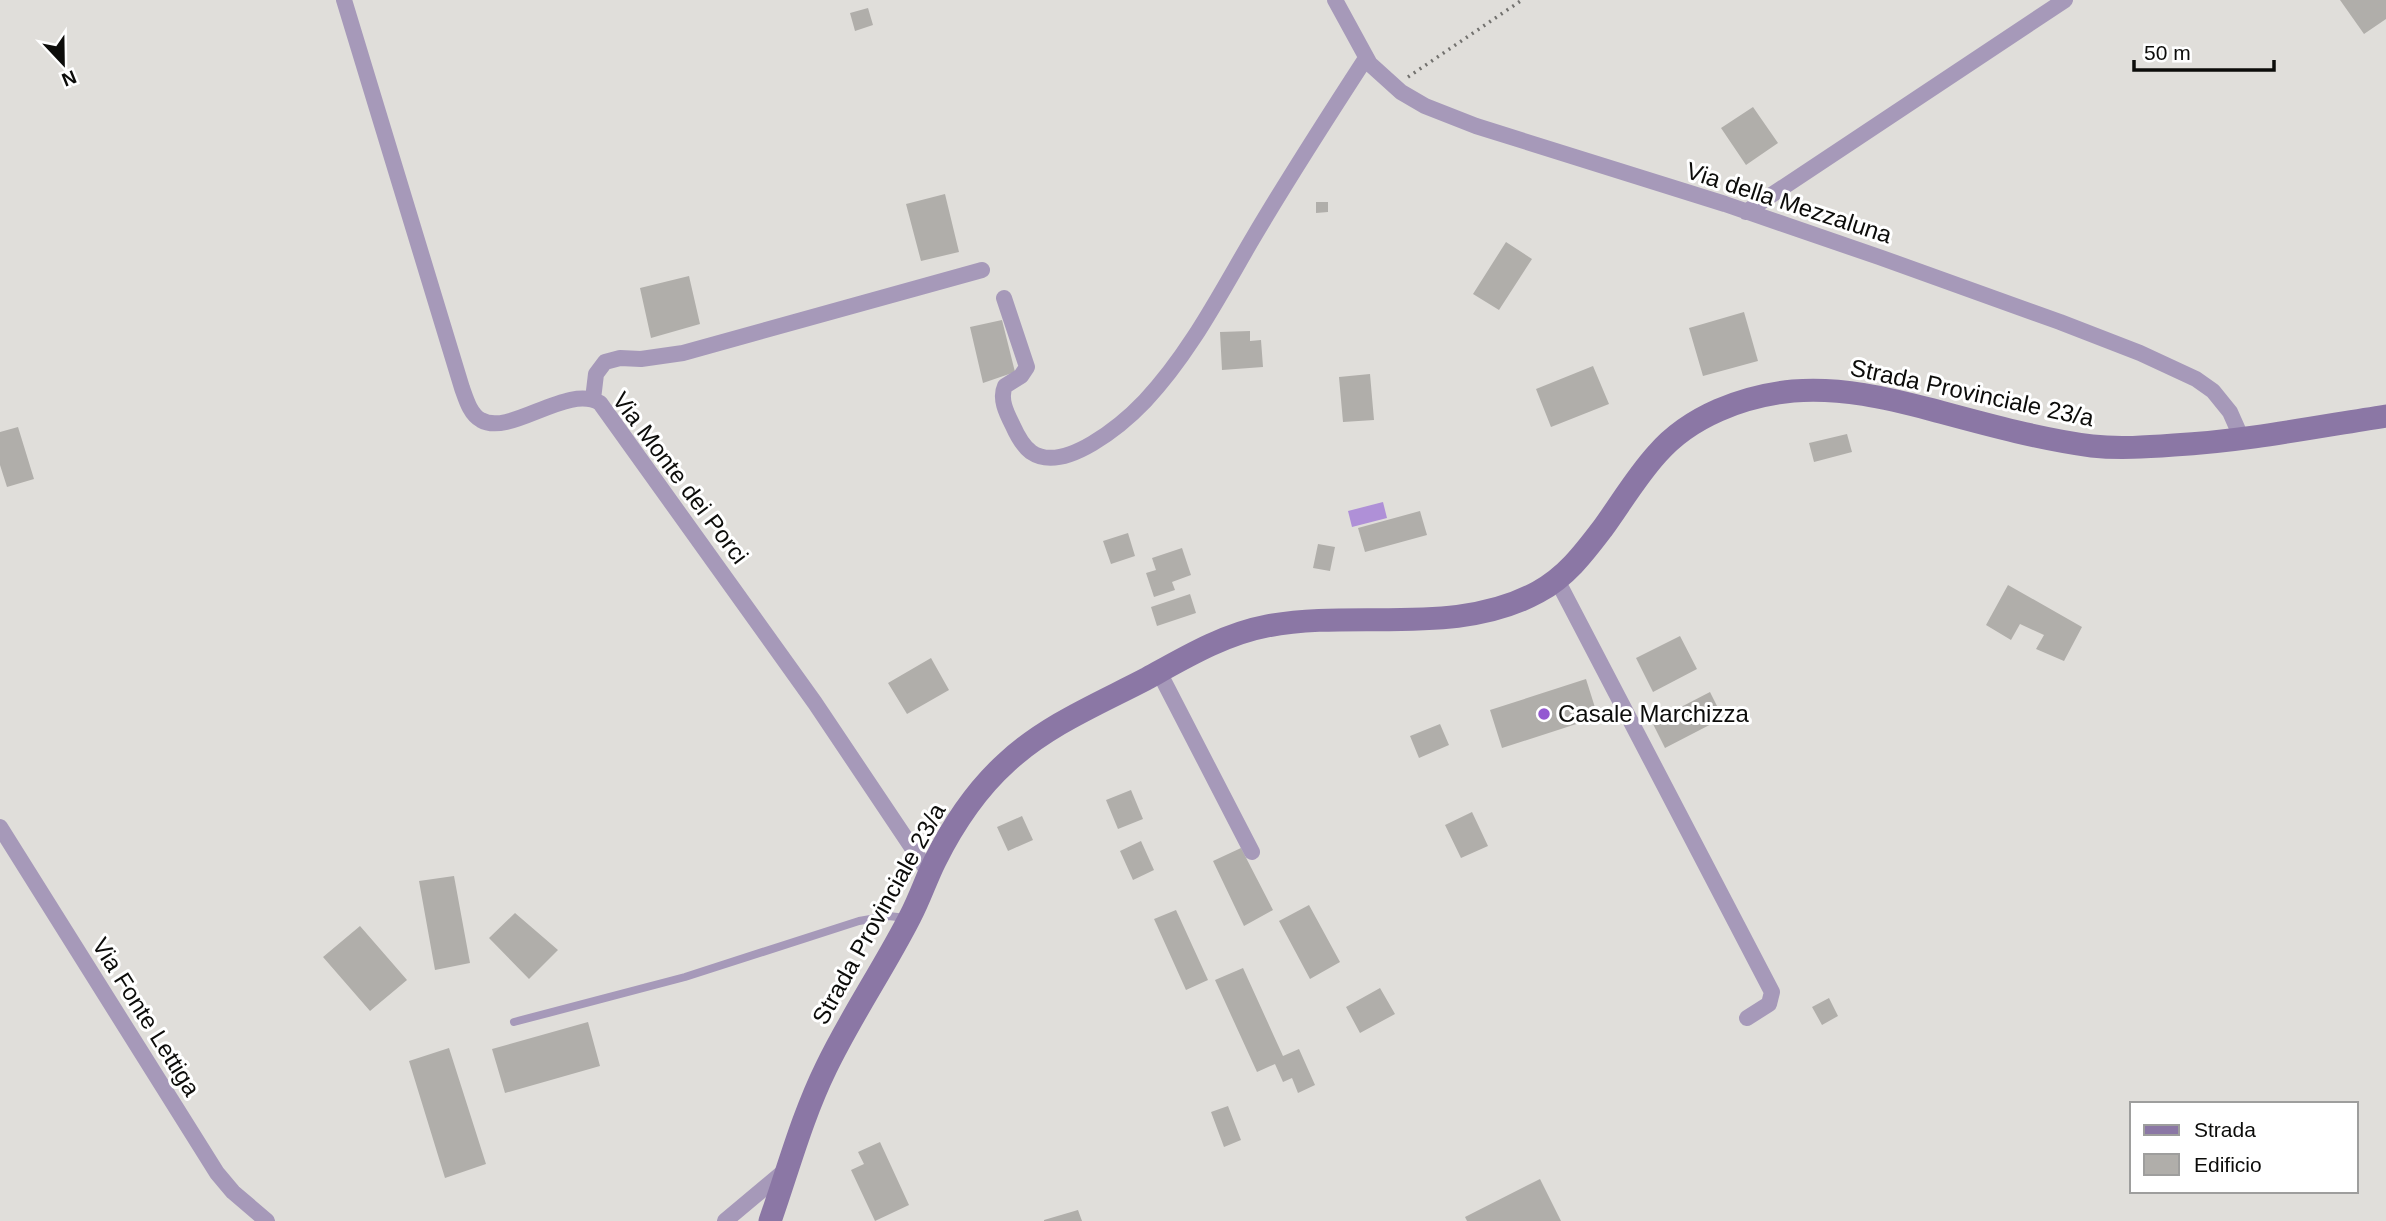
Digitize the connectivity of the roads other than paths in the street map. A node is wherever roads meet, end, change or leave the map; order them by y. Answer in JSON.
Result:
{"nodes":[{"id":1,"x":344,"y":0,"type":"edge"},
{"id":2,"x":1335,"y":0,"type":"edge"},
{"id":3,"x":2065,"y":0,"type":"edge"},
{"id":4,"x":1366,"y":58,"type":"junction"},
{"id":5,"x":1746,"y":212,"type":"junction"},
{"id":6,"x":982,"y":270,"type":"dead end"},
{"id":7,"x":1004,"y":298,"type":"dead end"},
{"id":8,"x":593,"y":399,"type":"junction"},
{"id":9,"x":2386,"y":416,"type":"edge"},
{"id":10,"x":2242,"y":439,"type":"junction"},
{"id":11,"x":1557,"y":580,"type":"junction"},
{"id":12,"x":1159,"y":672,"type":"junction"},
{"id":13,"x":0,"y":827,"type":"edge"},
{"id":14,"x":1252,"y":852,"type":"dead end"},
{"id":15,"x":929,"y":873,"type":"junction"},
{"id":16,"x":910,"y":918,"type":"junction"},
{"id":17,"x":1747,"y":1018,"type":"dead end"},
{"id":18,"x":514,"y":1022,"type":"dead end"},
{"id":19,"x":789,"y":1168,"type":"junction"},
{"id":20,"x":267,"y":1221,"type":"edge"},
{"id":21,"x":725,"y":1221,"type":"edge"},
{"id":22,"x":770,"y":1221,"type":"edge"}],
"edges":[{"from":1,"to":8,"type":"street","name":"Via Monte dei Porci"},
{"from":2,"to":4,"type":"street","name":"Via della Mezzaluna"},
{"from":3,"to":5,"type":"street"},
{"from":4,"to":5,"type":"street","name":"Via della Mezzaluna"},
{"from":4,"to":7,"type":"street"},
{"from":5,"to":10,"type":"street","name":"Via della Mezzaluna"},
{"from":6,"to":8,"type":"street"},
{"from":8,"to":15,"type":"street","name":"Via Monte dei Porci"},
{"from":9,"to":10,"type":"street","name":"Strada Provinciale 23/a"},
{"from":10,"to":11,"type":"street","name":"Strada Provinciale 23/a"},
{"from":11,"to":12,"type":"street","name":"Strada Provinciale 23/a"},
{"from":11,"to":17,"type":"street"},
{"from":12,"to":14,"type":"street"},
{"from":12,"to":15,"type":"street","name":"Strada Provinciale 23/a"},
{"from":13,"to":20,"type":"street","name":"Via Fonte Lettiga"},
{"from":15,"to":16,"type":"street","name":"Strada Provinciale 23/a"},
{"from":16,"to":18,"type":"lane"},
{"from":16,"to":19,"type":"street","name":"Strada Provinciale 23/a"},
{"from":19,"to":21,"type":"street"},
{"from":19,"to":22,"type":"street","name":"Strada Provinciale 23/a"}]}
